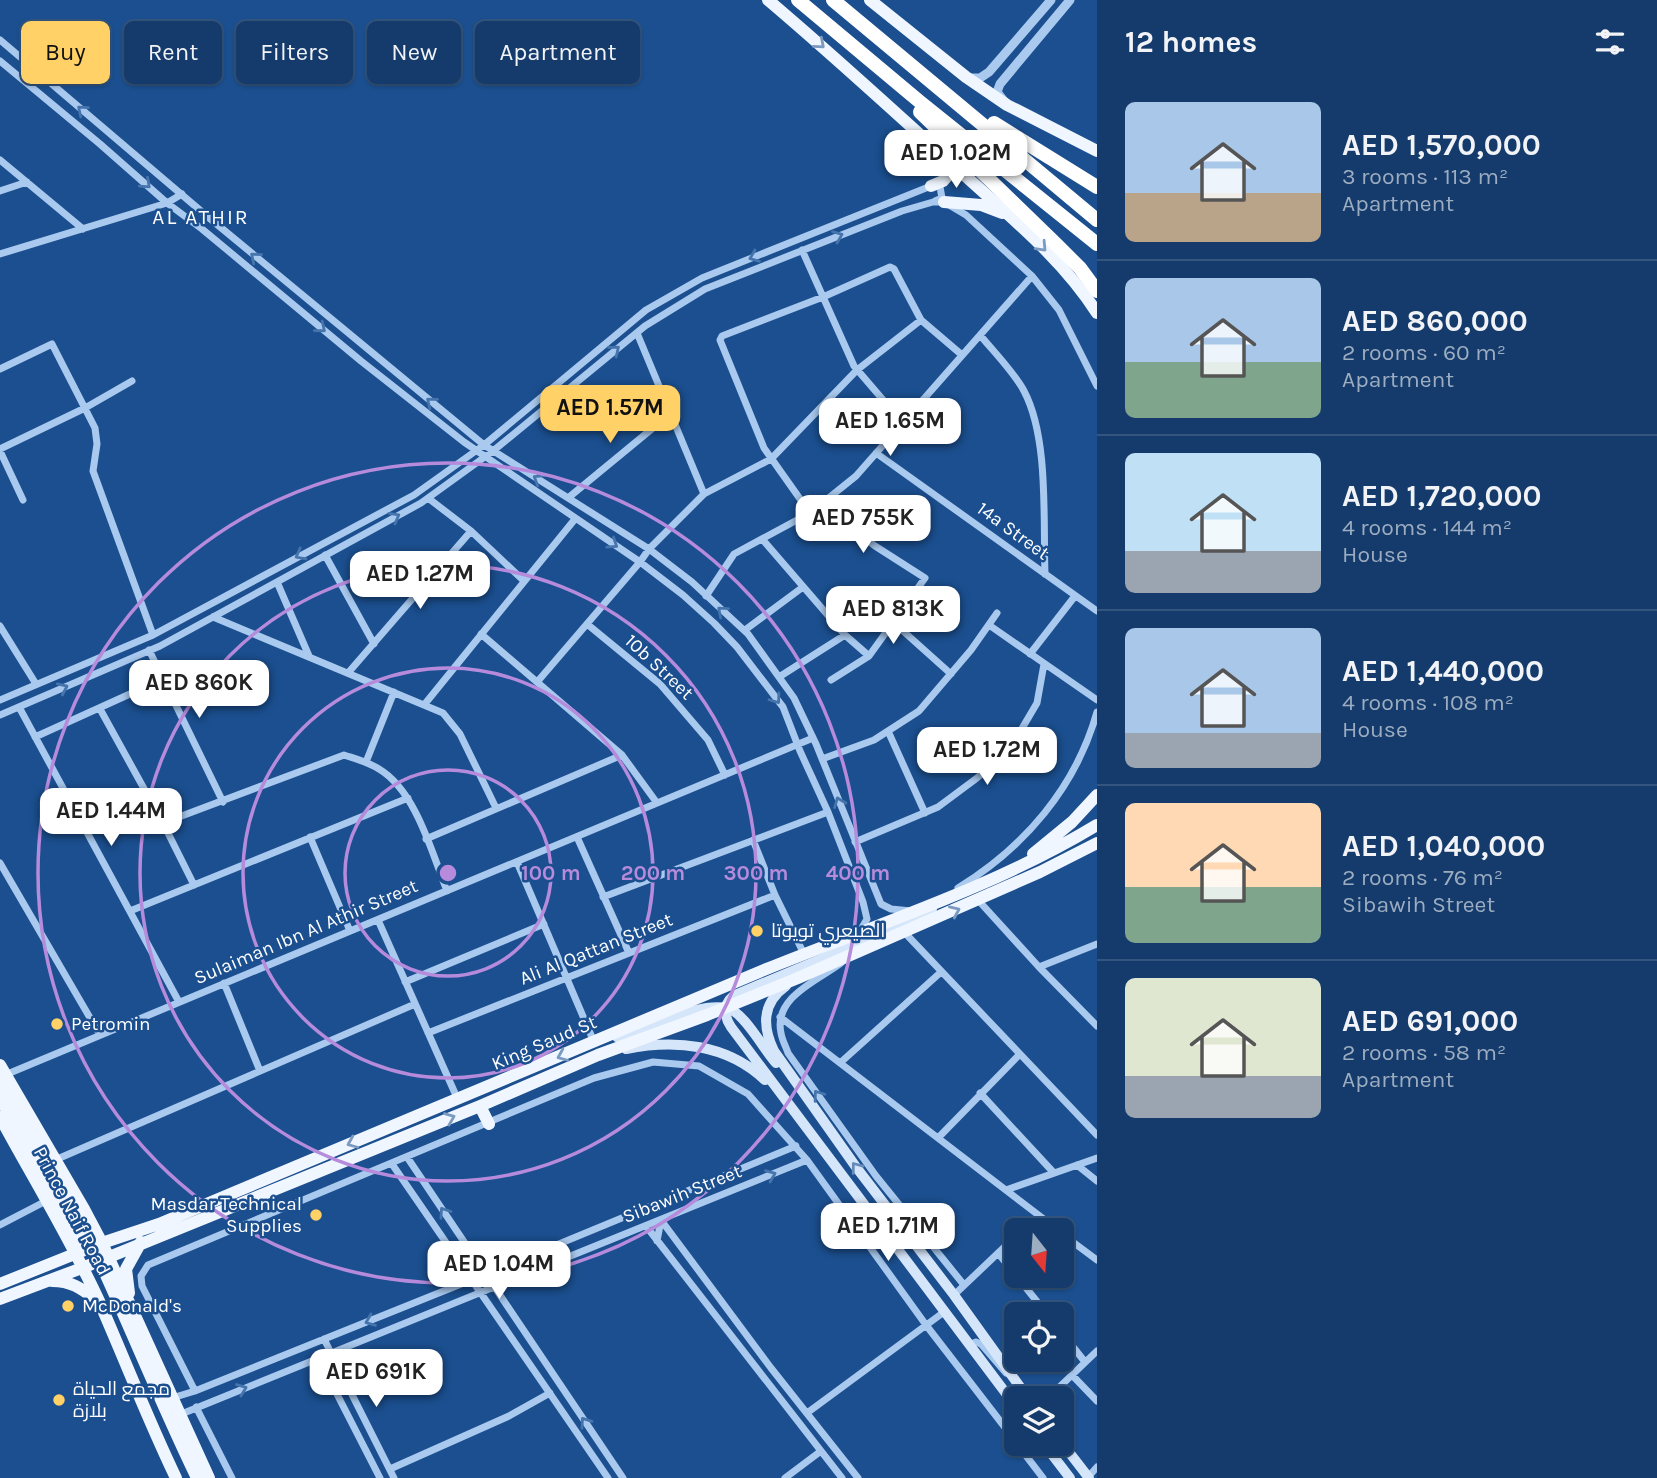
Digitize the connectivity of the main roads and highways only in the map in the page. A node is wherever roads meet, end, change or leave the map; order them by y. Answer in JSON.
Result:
{"nodes":[{"id":1,"x":768,"y":0,"type":"edge"},
{"id":2,"x":798,"y":0,"type":"edge"},
{"id":3,"x":833,"y":0,"type":"edge"},
{"id":4,"x":870,"y":0,"type":"edge"},
{"id":5,"x":855,"y":47,"type":"junction"},
{"id":6,"x":952,"y":97,"type":"junction"},
{"id":7,"x":1097,"y":150,"type":"edge"},
{"id":8,"x":944,"y":156,"type":"junction"},
{"id":9,"x":931,"y":186,"type":"road end"},
{"id":10,"x":1097,"y":187,"type":"edge"},
{"id":11,"x":939,"y":202,"type":"road end"},
{"id":12,"x":1012,"y":219,"type":"junction"},
{"id":13,"x":1097,"y":220,"type":"edge"},
{"id":14,"x":1097,"y":244,"type":"edge"},
{"id":15,"x":1097,"y":291,"type":"edge"},
{"id":16,"x":1097,"y":313,"type":"edge"},
{"id":17,"x":1097,"y":795,"type":"edge"},
{"id":18,"x":1097,"y":825,"type":"edge"},
{"id":19,"x":1097,"y":842,"type":"edge"},
{"id":20,"x":1097,"y":849,"type":"edge"},
{"id":21,"x":1041,"y":872,"type":"junction"},
{"id":22,"x":979,"y":885,"type":"junction"},
{"id":23,"x":951,"y":897,"type":"junction"},
{"id":24,"x":798,"y":978,"type":"junction"},
{"id":25,"x":726,"y":1008,"type":"junction"},
{"id":26,"x":596,"y":1049,"type":"junction"},
{"id":27,"x":2,"y":1073,"type":"edge"},
{"id":28,"x":799,"y":1088,"type":"junction"},
{"id":29,"x":0,"y":1098,"type":"edge"},
{"id":30,"x":784,"y":1099,"type":"junction"},
{"id":31,"x":480,"y":1106,"type":"junction"},
{"id":32,"x":0,"y":1117,"type":"edge"},
{"id":33,"x":489,"y":1124,"type":"road end"},
{"id":34,"x":84,"y":1209,"type":"junction"},
{"id":35,"x":59,"y":1224,"type":"junction"},
{"id":36,"x":159,"y":1224,"type":"junction"},
{"id":37,"x":141,"y":1242,"type":"junction"},
{"id":38,"x":102,"y":1243,"type":"junction"},
{"id":39,"x":75,"y":1254,"type":"junction"},
{"id":40,"x":107,"y":1257,"type":"junction"},
{"id":41,"x":82,"y":1268,"type":"junction"},
{"id":42,"x":35,"y":1270,"type":"junction"},
{"id":43,"x":49,"y":1280,"type":"junction"},
{"id":44,"x":0,"y":1284,"type":"edge"},
{"id":45,"x":0,"y":1299,"type":"edge"},
{"id":46,"x":99,"y":1303,"type":"junction"},
{"id":47,"x":133,"y":1314,"type":"junction"},
{"id":48,"x":1020,"y":1386,"type":"edge"},
{"id":49,"x":1004,"y":1391,"type":"edge"},
{"id":50,"x":1053,"y":1456,"type":"edge"},
{"id":51,"x":1072,"y":1456,"type":"edge"},
{"id":52,"x":1089,"y":1477,"type":"edge"},
{"id":53,"x":176,"y":1478,"type":"edge"},
{"id":54,"x":187,"y":1478,"type":"edge"},
{"id":55,"x":197,"y":1478,"type":"edge"},
{"id":56,"x":209,"y":1478,"type":"edge"},
{"id":57,"x":1069,"y":1478,"type":"edge"}],
"edges":[{"from":1,"to":8,"type":"main road","one_way":true},
{"from":2,"to":5,"type":"highway"},
{"from":3,"to":6,"type":"highway"},
{"from":4,"to":7,"type":"main road"},
{"from":5,"to":14,"type":"highway"},
{"from":5,"to":15,"type":"highway"},
{"from":6,"to":10,"type":"highway"},
{"from":6,"to":13,"type":"highway"},
{"from":8,"to":9,"type":"main road"},
{"from":8,"to":12,"type":"main road"},
{"from":11,"to":12,"type":"main road"},
{"from":12,"to":16,"type":"main road","one_way":true},
{"from":17,"to":22,"type":"main road"},
{"from":18,"to":22,"type":"main road","name":"King Saud St"},
{"from":19,"to":21,"type":"main road","name":"King Saud St"},
{"from":20,"to":21,"type":"main road"},
{"from":24,"to":21,"type":"main road","name":"King Saud St","one_way":true},
{"from":22,"to":23,"type":"main road","name":"King Saud St"},
{"from":23,"to":25,"type":"main road"},
{"from":23,"to":26,"type":"main road","name":"King Saud St"},
{"from":24,"to":25,"type":"main road","name":"King Saud St"},
{"from":24,"to":28,"type":"main road"},
{"from":25,"to":26,"type":"main road","name":"King Saud St"},
{"from":25,"to":28,"type":"main road"},
{"from":25,"to":30,"type":"main road"},
{"from":26,"to":30,"type":"main road"},
{"from":26,"to":31,"type":"main road","name":"King Saud St"},
{"from":26,"to":36,"type":"main road","name":"King Saud St","one_way":true},
{"from":27,"to":34,"type":"main road","name":"Prince Naif Road"},
{"from":27,"to":55,"type":"main road","bridge":true},
{"from":48,"to":28,"type":"main road","one_way":true},
{"from":29,"to":54,"type":"main road","bridge":true},
{"from":30,"to":49,"type":"main road"},
{"from":31,"to":33,"type":"main road"},
{"from":37,"to":31,"type":"main road","name":"King Saud St","one_way":true},
{"from":32,"to":35,"type":"main road","name":"Prince Naif Road"},
{"from":34,"to":36,"type":"main road"},
{"from":34,"to":38,"type":"main road","name":"Prince Naif Road"},
{"from":35,"to":39,"type":"main road","name":"Prince Naif Road"},
{"from":35,"to":42,"type":"main road"},
{"from":36,"to":38,"type":"main road","name":"King Saud St"},
{"from":37,"to":40,"type":"main road","name":"King Saud St"},
{"from":37,"to":47,"type":"main road"},
{"from":38,"to":39,"type":"main road","name":"King Saud St"},
{"from":38,"to":40,"type":"main road","name":"Prince Naif Road"},
{"from":39,"to":41,"type":"main road","name":"Prince Naif Road"},
{"from":39,"to":42,"type":"main road","name":"King Saud St"},
{"from":40,"to":41,"type":"main road","name":"King Saud St"},
{"from":40,"to":47,"type":"main road","name":"Prince Naif Road"},
{"from":41,"to":43,"type":"main road","name":"King Saud St"},
{"from":41,"to":46,"type":"main road","name":"Prince Naif Road"},
{"from":42,"to":44,"type":"main road","name":"King Saud St"},
{"from":43,"to":45,"type":"main road","name":"King Saud St"},
{"from":43,"to":46,"type":"main road"},
{"from":46,"to":53,"type":"main road","name":"Prince Naif Road"},
{"from":47,"to":56,"type":"main road"},
{"from":50,"to":57,"type":"main road"},
{"from":51,"to":52,"type":"main road"}]}
